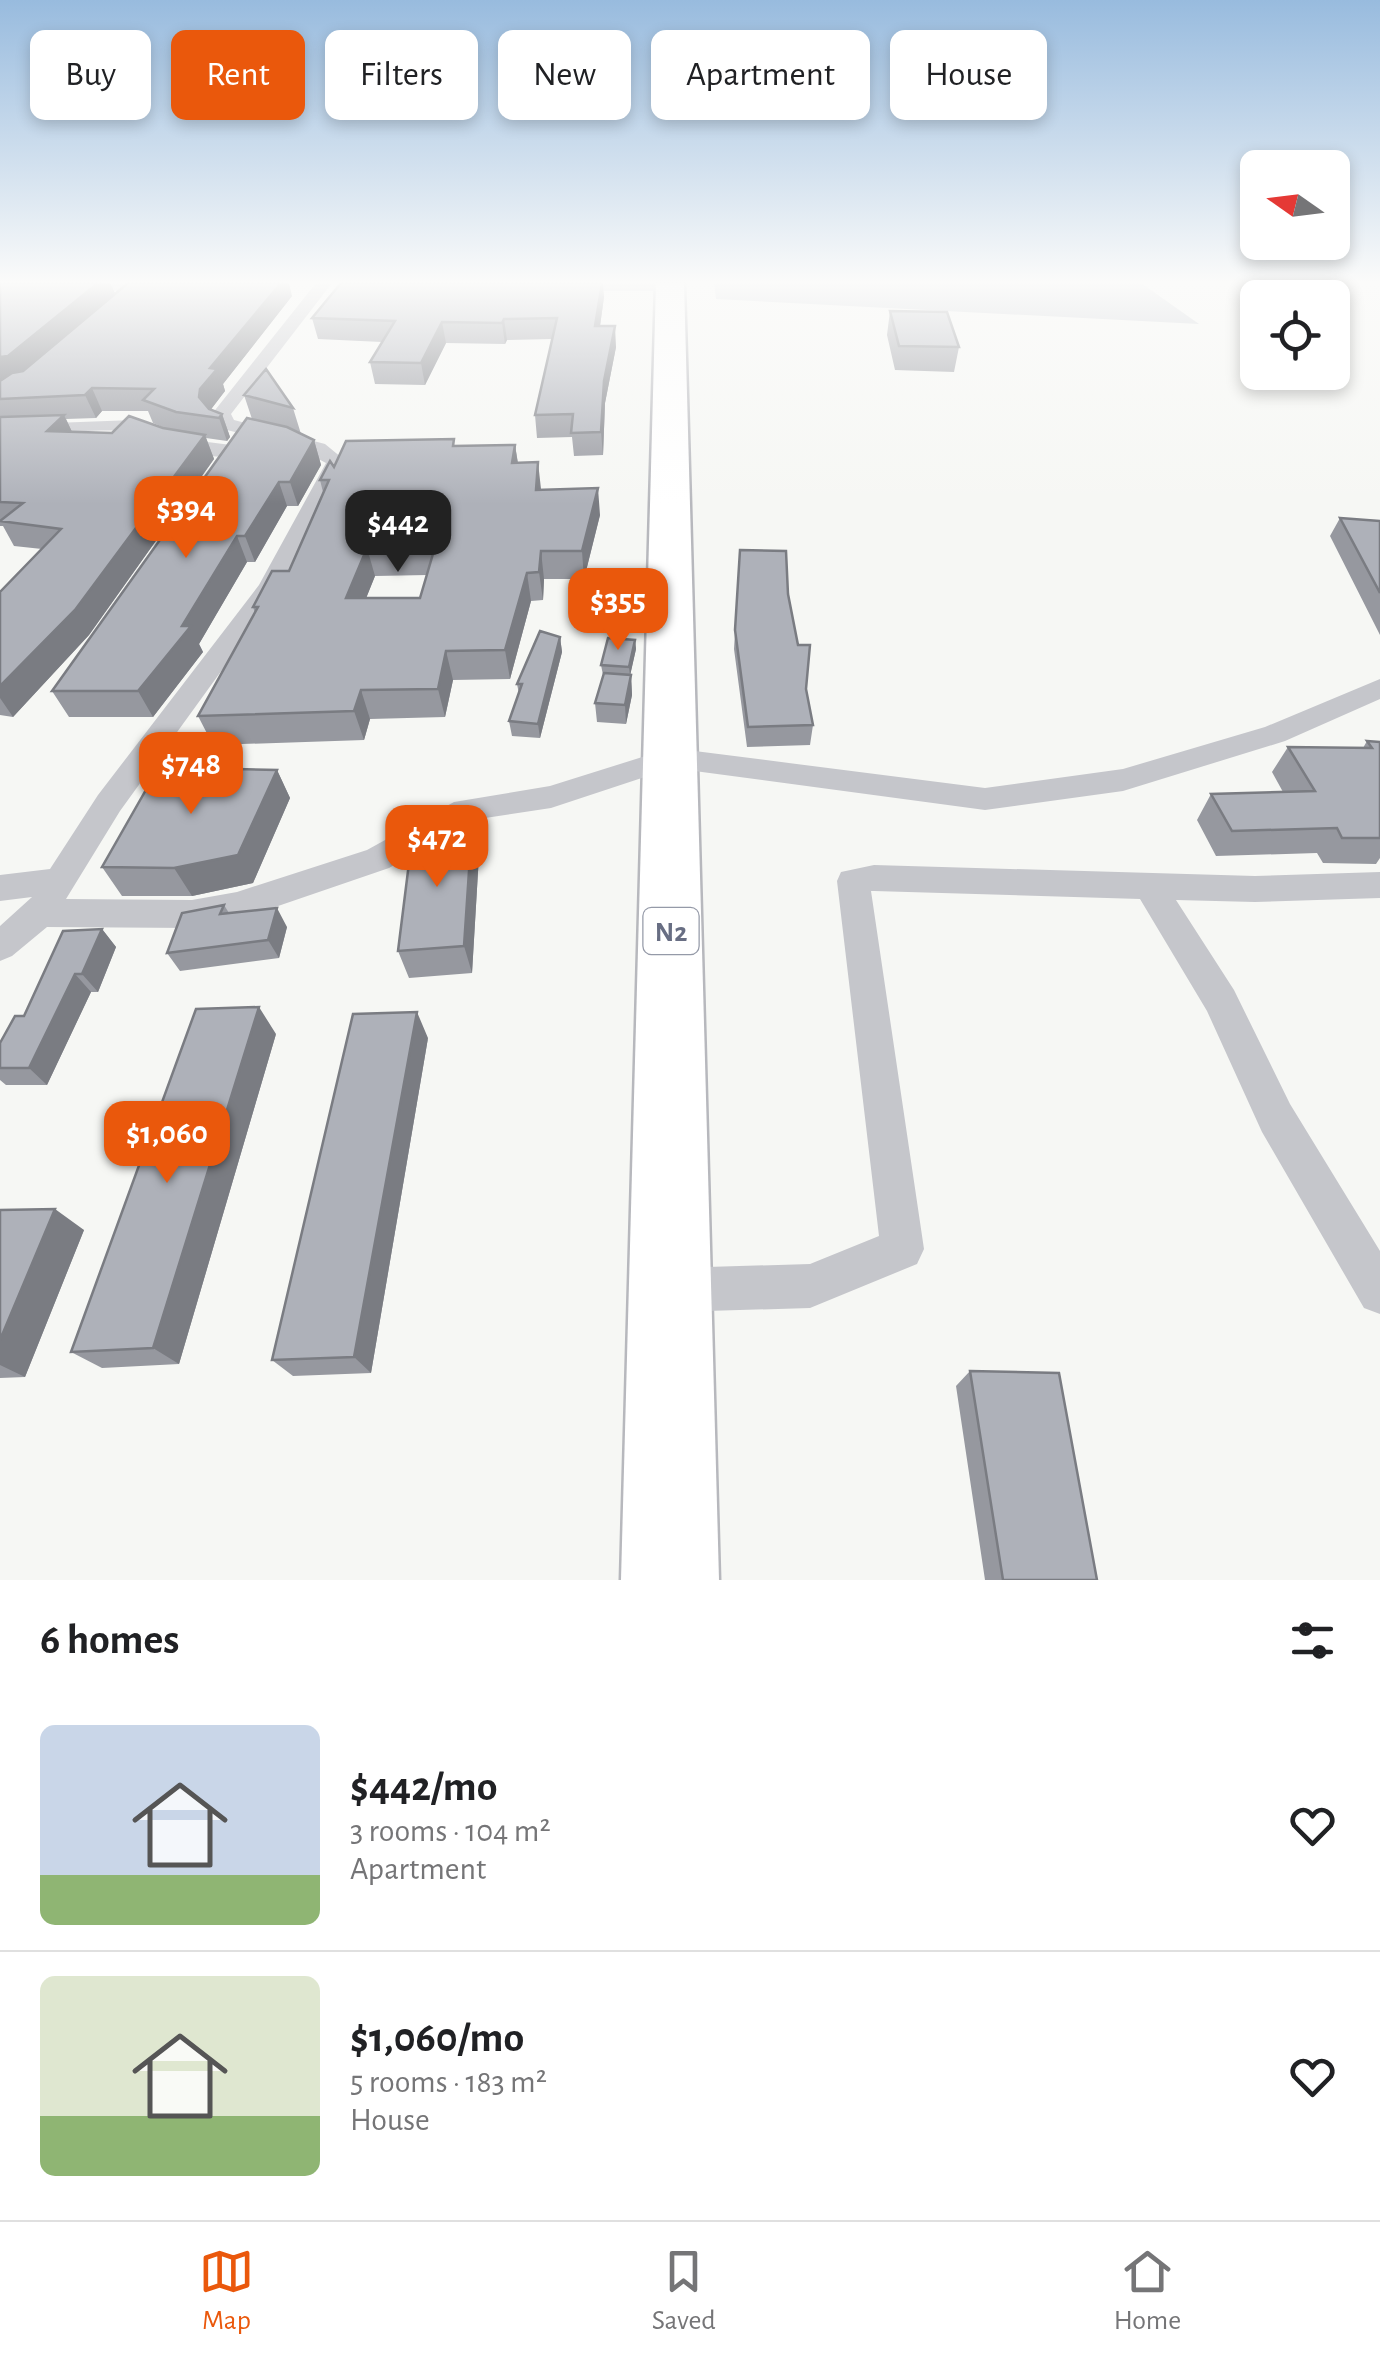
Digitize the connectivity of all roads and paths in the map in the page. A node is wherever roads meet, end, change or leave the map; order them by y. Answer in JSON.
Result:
{"nodes":[{"id":1,"x":266,"y":357,"type":"edge"},
{"id":2,"x":670,"y":357,"type":"edge"},
{"id":3,"x":0,"y":432,"type":"edge"},
{"id":4,"x":248,"y":432,"type":"junction"},
{"id":5,"x":1380,"y":688,"type":"edge"},
{"id":6,"x":671,"y":758,"type":"junction"},
{"id":7,"x":59,"y":882,"type":"junction"},
{"id":8,"x":1148,"y":884,"type":"junction"},
{"id":9,"x":1380,"y":885,"type":"edge"},
{"id":10,"x":0,"y":888,"type":"edge"},
{"id":11,"x":40,"y":913,"type":"junction"},
{"id":12,"x":0,"y":946,"type":"edge"},
{"id":13,"x":671,"y":1290,"type":"junction"},
{"id":14,"x":1380,"y":1292,"type":"edge"},
{"id":15,"x":670,"y":1580,"type":"edge"}],
"edges":[{"from":1,"to":4,"type":"street"},
{"from":2,"to":6,"type":"highway","number":"N2"},
{"from":3,"to":4,"type":"street"},
{"from":4,"to":7,"type":"street"},
{"from":5,"to":6,"type":"street"},
{"from":6,"to":11,"type":"street"},
{"from":6,"to":13,"type":"highway","number":"N2"},
{"from":7,"to":10,"type":"street"},
{"from":7,"to":11,"type":"street"},
{"from":8,"to":9,"type":"street"},
{"from":8,"to":13,"type":"street"},
{"from":8,"to":14,"type":"street"},
{"from":11,"to":12,"type":"street"},
{"from":13,"to":15,"type":"highway","number":"N2"}]}
